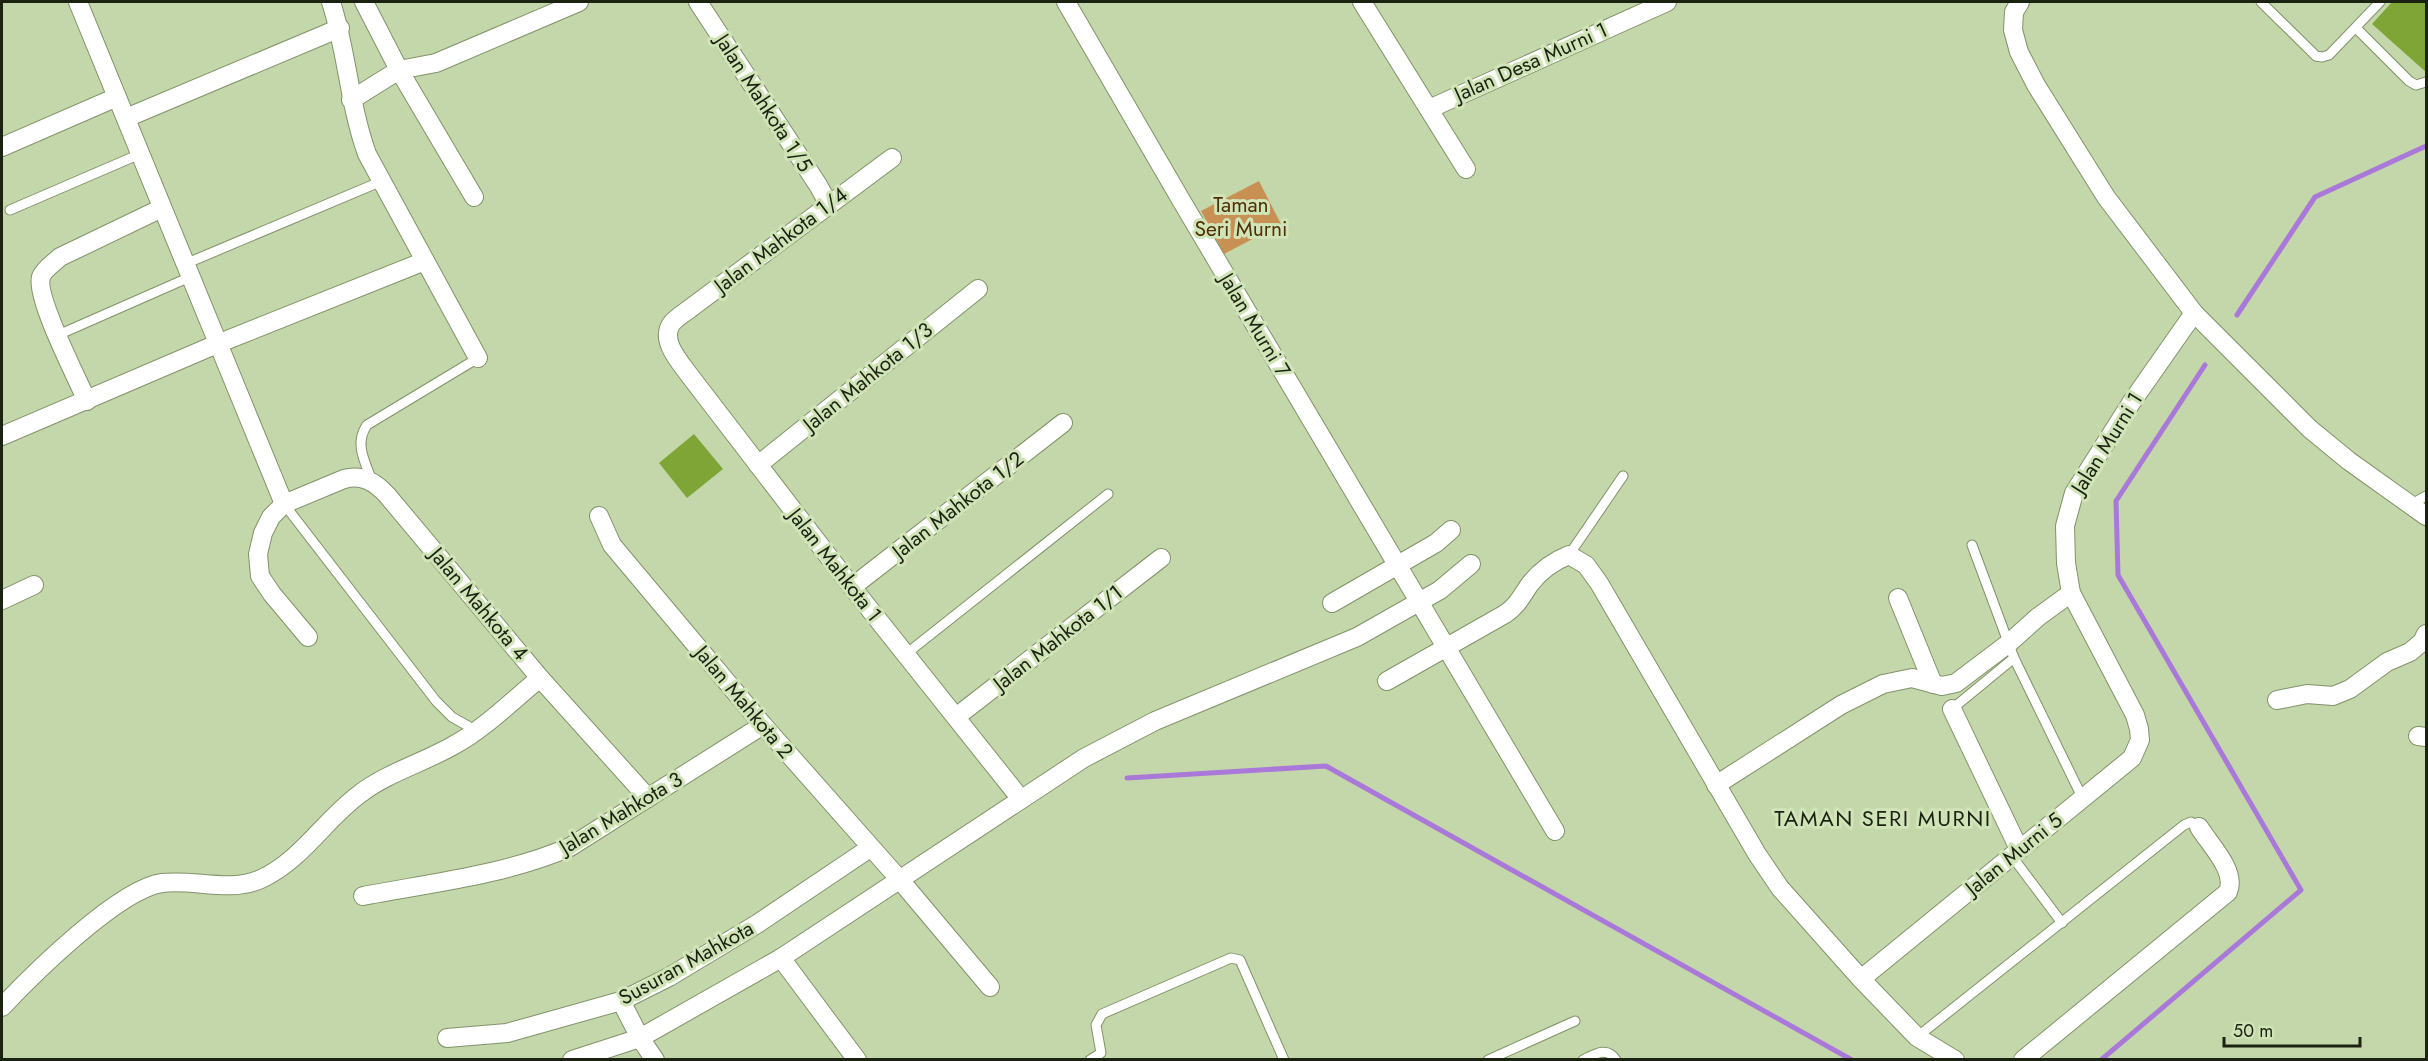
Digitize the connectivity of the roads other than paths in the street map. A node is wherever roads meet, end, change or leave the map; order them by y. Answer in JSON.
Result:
{"nodes":[{"id":1,"x":78,"y":2,"type":"edge"},
{"id":2,"x":331,"y":2,"type":"edge"},
{"id":3,"x":364,"y":2,"type":"edge"},
{"id":4,"x":579,"y":2,"type":"edge"},
{"id":5,"x":698,"y":2,"type":"edge"},
{"id":6,"x":1066,"y":2,"type":"edge"},
{"id":7,"x":1362,"y":2,"type":"edge"},
{"id":8,"x":1667,"y":2,"type":"edge"},
{"id":9,"x":2020,"y":2,"type":"edge"},
{"id":10,"x":2261,"y":2,"type":"edge"},
{"id":11,"x":2380,"y":2,"type":"edge"},
{"id":12,"x":340,"y":28,"type":"junction"},
{"id":13,"x":2356,"y":28,"type":"junction"},
{"id":14,"x":399,"y":70,"type":"junction"},
{"id":15,"x":2427,"y":81,"type":"edge"},
{"id":16,"x":117,"y":97,"type":"junction"},
{"id":17,"x":351,"y":100,"type":"junction"},
{"id":18,"x":1429,"y":108,"type":"junction"},
{"id":19,"x":126,"y":118,"type":"junction"},
{"id":20,"x":2,"y":147,"type":"edge"},
{"id":21,"x":140,"y":154,"type":"junction"},
{"id":22,"x":892,"y":158,"type":"dead end"},
{"id":23,"x":1467,"y":169,"type":"dead end"},
{"id":24,"x":382,"y":182,"type":"junction"},
{"id":25,"x":474,"y":197,"type":"dead end"},
{"id":26,"x":829,"y":205,"type":"junction"},
{"id":27,"x":162,"y":208,"type":"junction"},
{"id":28,"x":10,"y":210,"type":"dead end"},
{"id":29,"x":425,"y":261,"type":"junction"},
{"id":30,"x":188,"y":271,"type":"junction"},
{"id":31,"x":978,"y":289,"type":"dead end"},
{"id":32,"x":2194,"y":313,"type":"junction"},
{"id":33,"x":671,"y":324,"type":"joint"},
{"id":34,"x":58,"y":335,"type":"junction"},
{"id":35,"x":217,"y":345,"type":"junction"},
{"id":36,"x":478,"y":358,"type":"joint"},
{"id":37,"x":87,"y":401,"type":"junction"},
{"id":38,"x":1064,"y":423,"type":"dead end"},
{"id":39,"x":2,"y":436,"type":"edge"},
{"id":40,"x":758,"y":465,"type":"junction"},
{"id":41,"x":1623,"y":476,"type":"dead end"},
{"id":42,"x":373,"y":482,"type":"junction"},
{"id":43,"x":1108,"y":494,"type":"dead end"},
{"id":44,"x":2427,"y":496,"type":"edge"},
{"id":45,"x":284,"y":504,"type":"junction"},
{"id":46,"x":2410,"y":505,"type":"junction"},
{"id":47,"x":599,"y":516,"type":"dead end"},
{"id":48,"x":2427,"y":516,"type":"edge"},
{"id":49,"x":1451,"y":530,"type":"dead end"},
{"id":50,"x":1972,"y":545,"type":"dead end"},
{"id":51,"x":1569,"y":555,"type":"junction"},
{"id":52,"x":1161,"y":558,"type":"dead end"},
{"id":53,"x":1471,"y":564,"type":"dead end"},
{"id":54,"x":1398,"y":566,"type":"junction"},
{"id":55,"x":34,"y":585,"type":"dead end"},
{"id":56,"x":852,"y":587,"type":"junction"},
{"id":57,"x":2071,"y":593,"type":"junction"},
{"id":58,"x":1898,"y":598,"type":"dead end"},
{"id":59,"x":2,"y":600,"type":"edge"},
{"id":60,"x":1332,"y":603,"type":"dead end"},
{"id":61,"x":1420,"y":603,"type":"junction"},
{"id":62,"x":2427,"y":634,"type":"edge"},
{"id":63,"x":308,"y":637,"type":"dead end"},
{"id":64,"x":1447,"y":647,"type":"junction"},
{"id":65,"x":2012,"y":651,"type":"junction"},
{"id":66,"x":906,"y":654,"type":"junction"},
{"id":67,"x":540,"y":678,"type":"junction"},
{"id":68,"x":1387,"y":681,"type":"dead end"},
{"id":69,"x":1933,"y":684,"type":"junction"},
{"id":70,"x":2277,"y":700,"type":"dead end"},
{"id":71,"x":1952,"y":709,"type":"joint"},
{"id":72,"x":2135,"y":715,"type":"joint"},
{"id":73,"x":956,"y":717,"type":"junction"},
{"id":74,"x":763,"y":726,"type":"junction"},
{"id":75,"x":475,"y":730,"type":"junction"},
{"id":76,"x":1716,"y":785,"type":"junction"},
{"id":77,"x":648,"y":798,"type":"junction"},
{"id":78,"x":1020,"y":798,"type":"junction"},
{"id":79,"x":2083,"y":799,"type":"junction"},
{"id":80,"x":2199,"y":827,"type":"joint"},
{"id":81,"x":1555,"y":831,"type":"dead end"},
{"id":82,"x":870,"y":848,"type":"junction"},
{"id":83,"x":2015,"y":852,"type":"junction"},
{"id":84,"x":900,"y":880,"type":"junction"},
{"id":85,"x":363,"y":896,"type":"dead end"},
{"id":86,"x":2062,"y":923,"type":"junction"},
{"id":87,"x":781,"y":958,"type":"junction"},
{"id":88,"x":1861,"y":979,"type":"junction"},
{"id":89,"x":990,"y":987,"type":"dead end"},
{"id":90,"x":621,"y":1001,"type":"junction"},
{"id":91,"x":2,"y":1007,"type":"edge"},
{"id":92,"x":1575,"y":1021,"type":"dead end"},
{"id":93,"x":1917,"y":1037,"type":"junction"},
{"id":94,"x":447,"y":1038,"type":"dead end"},
{"id":95,"x":640,"y":1038,"type":"junction"},
{"id":96,"x":572,"y":1059,"type":"edge"},
{"id":97,"x":655,"y":1059,"type":"edge"},
{"id":98,"x":857,"y":1059,"type":"edge"},
{"id":99,"x":1090,"y":1059,"type":"edge"},
{"id":100,"x":1284,"y":1059,"type":"edge"},
{"id":101,"x":1488,"y":1059,"type":"edge"},
{"id":102,"x":1583,"y":1059,"type":"edge"},
{"id":103,"x":1616,"y":1059,"type":"edge"},
{"id":104,"x":1955,"y":1059,"type":"edge"},
{"id":105,"x":2023,"y":1059,"type":"edge"}],
"edges":[{"from":1,"to":16,"type":"street"},
{"from":2,"to":12,"type":"street"},
{"from":3,"to":14,"type":"street"},
{"from":4,"to":14,"type":"street"},
{"from":5,"to":26,"type":"street","name":"Jalan Mahkota 1/5"},
{"from":6,"to":54,"type":"street","name":"Jalan Murni 7"},
{"from":7,"to":18,"type":"street"},
{"from":8,"to":18,"type":"street","name":"Jalan Desa Murni 1"},
{"from":9,"to":32,"type":"street"},
{"from":10,"to":13,"type":"lane"},
{"from":11,"to":13,"type":"lane"},
{"from":12,"to":17,"type":"street"},
{"from":12,"to":19,"type":"street"},
{"from":13,"to":15,"type":"lane"},
{"from":14,"to":17,"type":"street"},
{"from":14,"to":25,"type":"street"},
{"from":16,"to":19,"type":"street"},
{"from":16,"to":20,"type":"street"},
{"from":17,"to":24,"type":"street"},
{"from":18,"to":23,"type":"street"},
{"from":19,"to":21,"type":"street"},
{"from":21,"to":27,"type":"street"},
{"from":21,"to":28,"type":"lane"},
{"from":22,"to":26,"type":"street","name":"Jalan Mahkota 1/4"},
{"from":24,"to":29,"type":"street"},
{"from":24,"to":30,"type":"lane"},
{"from":26,"to":33,"type":"street","name":"Jalan Mahkota 1/4"},
{"from":27,"to":30,"type":"street"},
{"from":27,"to":34,"type":"street"},
{"from":29,"to":35,"type":"street"},
{"from":29,"to":36,"type":"street"},
{"from":30,"to":34,"type":"lane"},
{"from":30,"to":35,"type":"street"},
{"from":31,"to":40,"type":"street","name":"Jalan Mahkota 1/3"},
{"from":32,"to":46,"type":"street"},
{"from":32,"to":57,"type":"street","name":"Jalan Murni 1"},
{"from":33,"to":40,"type":"street","name":"Jalan Mahkota 1"},
{"from":34,"to":37,"type":"street"},
{"from":35,"to":37,"type":"street"},
{"from":35,"to":45,"type":"street"},
{"from":36,"to":42,"type":"lane"},
{"from":37,"to":39,"type":"street"},
{"from":38,"to":56,"type":"street","name":"Jalan Mahkota 1/2"},
{"from":40,"to":56,"type":"street","name":"Jalan Mahkota 1"},
{"from":41,"to":51,"type":"lane"},
{"from":42,"to":45,"type":"street"},
{"from":42,"to":67,"type":"street","name":"Jalan Mahkota 4"},
{"from":43,"to":66,"type":"lane"},
{"from":44,"to":46,"type":"lane"},
{"from":45,"to":63,"type":"street"},
{"from":45,"to":75,"type":"lane"},
{"from":46,"to":48,"type":"street"},
{"from":47,"to":74,"type":"street","name":"Jalan Mahkota 2"},
{"from":49,"to":54,"type":"street"},
{"from":50,"to":65,"type":"lane"},
{"from":51,"to":64,"type":"street"},
{"from":51,"to":76,"type":"street"},
{"from":52,"to":73,"type":"street","name":"Jalan Mahkota 1/1"},
{"from":53,"to":61,"type":"street"},
{"from":54,"to":60,"type":"street"},
{"from":54,"to":61,"type":"street","name":"Jalan Murni 7"},
{"from":55,"to":59,"type":"street"},
{"from":56,"to":66,"type":"street","name":"Jalan Mahkota 1"},
{"from":57,"to":65,"type":"street"},
{"from":57,"to":72,"type":"street","name":"Jalan Murni 1"},
{"from":58,"to":69,"type":"street"},
{"from":61,"to":64,"type":"street","name":"Jalan Murni 7"},
{"from":61,"to":78,"type":"street"},
{"from":62,"to":70,"type":"street"},
{"from":64,"to":68,"type":"street"},
{"from":64,"to":81,"type":"street","name":"Jalan Murni 7"},
{"from":65,"to":69,"type":"street"},
{"from":65,"to":71,"type":"lane"},
{"from":65,"to":79,"type":"lane"},
{"from":66,"to":73,"type":"street","name":"Jalan Mahkota 1"},
{"from":67,"to":75,"type":"street"},
{"from":67,"to":77,"type":"street","name":"Jalan Mahkota 4"},
{"from":69,"to":76,"type":"street"},
{"from":71,"to":83,"type":"street"},
{"from":72,"to":79,"type":"street","name":"Jalan Murni 5"},
{"from":73,"to":78,"type":"street","name":"Jalan Mahkota 1"},
{"from":74,"to":77,"type":"street","name":"Jalan Mahkota 3"},
{"from":74,"to":82,"type":"street","name":"Jalan Mahkota 2"},
{"from":75,"to":91,"type":"street"},
{"from":76,"to":88,"type":"street"},
{"from":77,"to":85,"type":"street","name":"Jalan Mahkota 3"},
{"from":78,"to":84,"type":"street"},
{"from":79,"to":83,"type":"street","name":"Jalan Murni 5"},
{"from":80,"to":86,"type":"lane"},
{"from":80,"to":105,"type":"street"},
{"from":82,"to":84,"type":"street","name":"Jalan Mahkota 2"},
{"from":82,"to":90,"type":"street","name":"Susuran Mahkota"},
{"from":83,"to":86,"type":"lane"},
{"from":83,"to":88,"type":"street","name":"Jalan Murni 5"},
{"from":84,"to":87,"type":"street"},
{"from":84,"to":89,"type":"street","name":"Jalan Mahkota 2"},
{"from":86,"to":93,"type":"lane"},
{"from":87,"to":95,"type":"street"},
{"from":87,"to":98,"type":"street"},
{"from":88,"to":93,"type":"street"},
{"from":90,"to":94,"type":"street","name":"Susuran Mahkota"},
{"from":90,"to":95,"type":"street"},
{"from":92,"to":101,"type":"lane"},
{"from":93,"to":104,"type":"street"},
{"from":95,"to":96,"type":"street"},
{"from":95,"to":97,"type":"street"},
{"from":99,"to":100,"type":"lane"},
{"from":102,"to":103,"type":"lane"}]}
